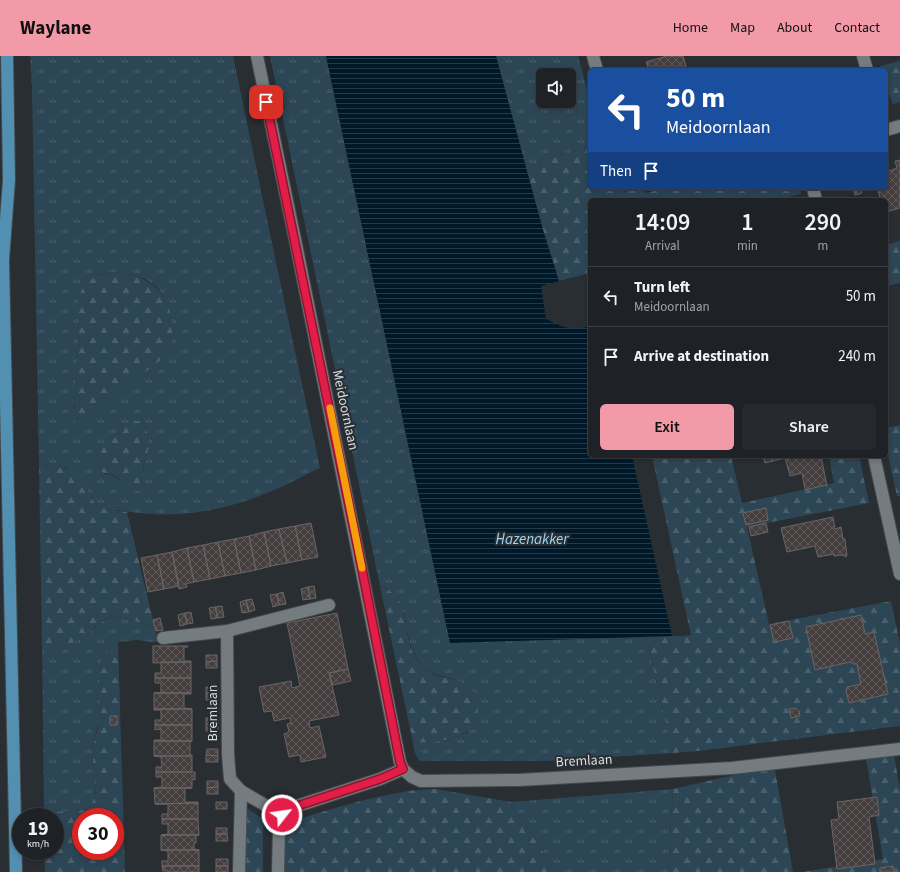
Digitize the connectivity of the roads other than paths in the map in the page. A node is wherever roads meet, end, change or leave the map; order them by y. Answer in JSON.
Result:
{"nodes":[{"id":1,"x":7,"y":56,"type":"edge"},
{"id":2,"x":256,"y":56,"type":"edge"},
{"id":3,"x":593,"y":56,"type":"edge"},
{"id":4,"x":863,"y":56,"type":"edge"},
{"id":5,"x":596,"y":68,"type":"edge"},
{"id":6,"x":866,"y":68,"type":"edge"},
{"id":7,"x":900,"y":126,"type":"edge"},
{"id":8,"x":888,"y":129,"type":"edge"},
{"id":9,"x":0,"y":241,"type":"edge"},
{"id":10,"x":3,"y":260,"type":"junction"},
{"id":11,"x":874,"y":458,"type":"edge"},
{"id":12,"x":900,"y":574,"type":"edge"},
{"id":13,"x":329,"y":605,"type":"dead end"},
{"id":14,"x":227,"y":631,"type":"junction"},
{"id":15,"x":163,"y":638,"type":"dead end"},
{"id":16,"x":900,"y":749,"type":"edge"},
{"id":17,"x":403,"y":769,"type":"junction"},
{"id":18,"x":240,"y":791,"type":"junction"},
{"id":19,"x":282,"y":815,"type":"junction"},
{"id":20,"x":16,"y":872,"type":"edge"},
{"id":21,"x":239,"y":872,"type":"edge"},
{"id":22,"x":278,"y":872,"type":"edge"}],
"edges":[{"from":1,"to":10,"type":"main road"},
{"from":2,"to":17,"type":"street","name":"Meidoornlaan"},
{"from":3,"to":5,"type":"street"},
{"from":4,"to":6,"type":"street"},
{"from":7,"to":8,"type":"street"},
{"from":9,"to":10,"type":"main road"},
{"from":10,"to":20,"type":"main road"},
{"from":11,"to":12,"type":"street"},
{"from":13,"to":14,"type":"street"},
{"from":14,"to":15,"type":"street"},
{"from":14,"to":18,"type":"street","name":"Bremlaan"},
{"from":16,"to":17,"type":"street","name":"Bremlaan"},
{"from":17,"to":19,"type":"street"},
{"from":18,"to":19,"type":"street","name":"Bremlaan"},
{"from":18,"to":21,"type":"street"},
{"from":19,"to":22,"type":"street"}]}
